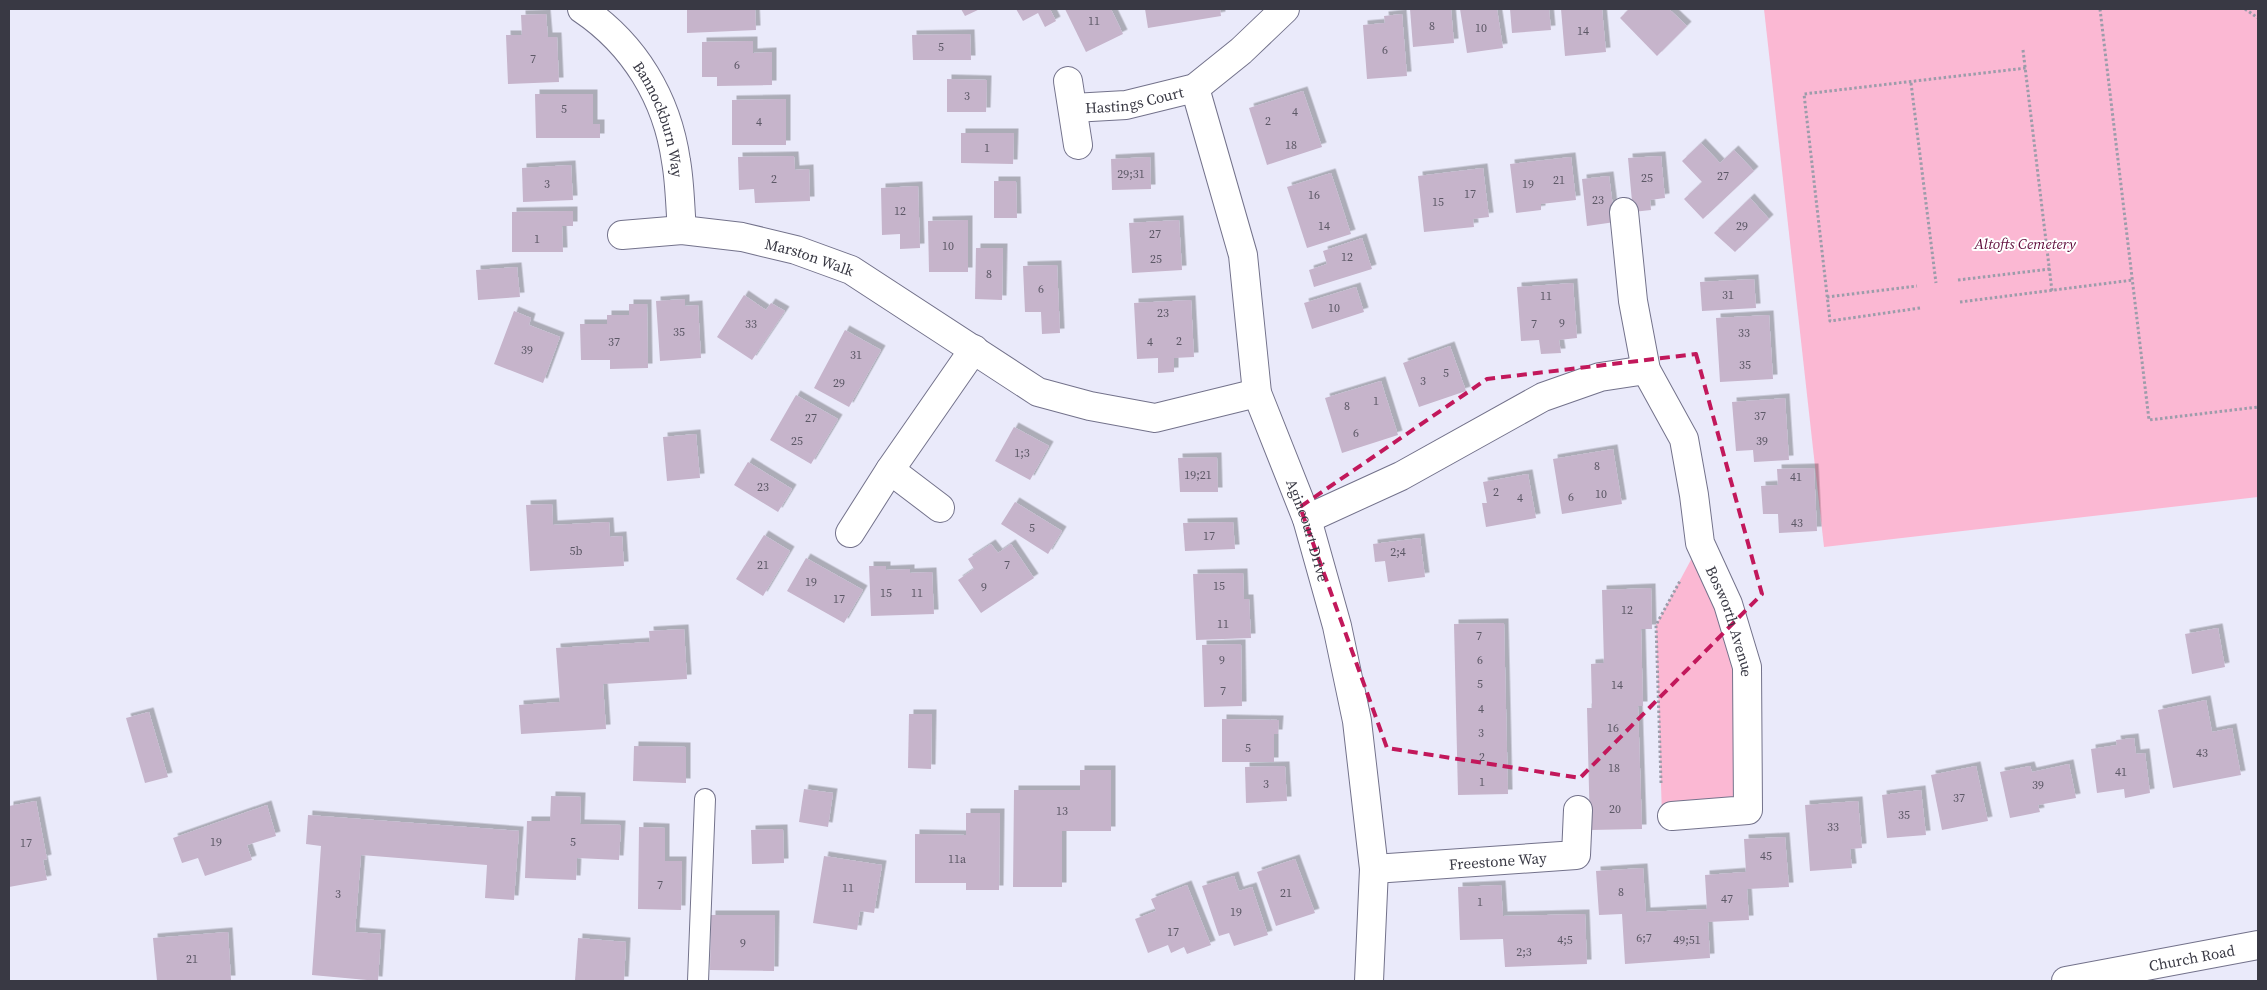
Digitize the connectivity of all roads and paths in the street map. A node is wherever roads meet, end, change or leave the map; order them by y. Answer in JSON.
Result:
{"nodes":[{"id":1,"x":1284,"y":9,"type":"edge"},
{"id":2,"x":2100,"y":9,"type":"edge"},
{"id":3,"x":2245,"y":9,"type":"edge"},
{"id":4,"x":599,"y":14,"type":"edge"},
{"id":5,"x":2258,"y":18,"type":"edge"},
{"id":6,"x":2023,"y":50,"type":"dead end"},
{"id":7,"x":2026,"y":68,"type":"junction"},
{"id":8,"x":1068,"y":80,"type":"dead end"},
{"id":9,"x":1911,"y":83,"type":"junction"},
{"id":10,"x":1195,"y":88,"type":"junction"},
{"id":11,"x":1073,"y":108,"type":"junction"},
{"id":12,"x":1078,"y":145,"type":"dead end"},
{"id":13,"x":1624,"y":212,"type":"dead end"},
{"id":14,"x":682,"y":230,"type":"junction"},
{"id":15,"x":622,"y":235,"type":"dead end"},
{"id":16,"x":2050,"y":269,"type":"junction"},
{"id":17,"x":1958,"y":280,"type":"dead end"},
{"id":18,"x":2133,"y":280,"type":"junction"},
{"id":19,"x":1936,"y":283,"type":"dead end"},
{"id":20,"x":1917,"y":286,"type":"dead end"},
{"id":21,"x":2052,"y":291,"type":"junction"},
{"id":22,"x":1827,"y":297,"type":"junction"},
{"id":23,"x":1960,"y":302,"type":"dead end"},
{"id":24,"x":1920,"y":308,"type":"dead end"},
{"id":25,"x":974,"y":349,"type":"junction"},
{"id":26,"x":1646,"y":370,"type":"junction"},
{"id":27,"x":1257,"y":393,"type":"junction"},
{"id":28,"x":2258,"y":407,"type":"edge"},
{"id":29,"x":890,"y":470,"type":"junction"},
{"id":30,"x":940,"y":508,"type":"dead end"},
{"id":31,"x":1307,"y":519,"type":"junction"},
{"id":32,"x":850,"y":533,"type":"dead end"},
{"id":33,"x":1700,"y":543,"type":"junction"},
{"id":34,"x":705,"y":799,"type":"dead end"},
{"id":35,"x":1578,"y":810,"type":"dead end"},
{"id":36,"x":1672,"y":816,"type":"joint"},
{"id":37,"x":1374,"y":869,"type":"junction"},
{"id":38,"x":2258,"y":945,"type":"edge"},
{"id":39,"x":698,"y":981,"type":"edge"},
{"id":40,"x":1369,"y":981,"type":"edge"},
{"id":41,"x":2066,"y":981,"type":"edge"}],
"edges":[{"from":1,"to":10,"type":"street","name":"Hastings Court"},
{"from":2,"to":18,"type":"path"},
{"from":3,"to":5,"type":"path"},
{"from":4,"to":14,"type":"street","name":"Bannockburn Way"},
{"from":6,"to":7,"type":"path"},
{"from":7,"to":9,"type":"path"},
{"from":7,"to":16,"type":"path"},
{"from":8,"to":11,"type":"street","name":"Hastings Court"},
{"from":9,"to":19,"type":"path"},
{"from":9,"to":22,"type":"path"},
{"from":10,"to":11,"type":"street","name":"Hastings Court"},
{"from":10,"to":27,"type":"street","name":"Agincourt Drive"},
{"from":11,"to":12,"type":"street","name":"Hastings Court"},
{"from":13,"to":26,"type":"street","name":"Bosworth Avenue"},
{"from":14,"to":15,"type":"street","name":"Marston Walk"},
{"from":14,"to":25,"type":"street","name":"Marston Walk"},
{"from":16,"to":17,"type":"path"},
{"from":16,"to":21,"type":"path"},
{"from":18,"to":21,"type":"path"},
{"from":18,"to":28,"type":"path"},
{"from":20,"to":22,"type":"path"},
{"from":21,"to":23,"type":"path"},
{"from":22,"to":24,"type":"path"},
{"from":25,"to":27,"type":"street","name":"Marston Walk"},
{"from":25,"to":29,"type":"street"},
{"from":26,"to":31,"type":"street"},
{"from":26,"to":33,"type":"street","name":"Bosworth Avenue"},
{"from":27,"to":31,"type":"street","name":"Agincourt Drive"},
{"from":29,"to":30,"type":"street"},
{"from":29,"to":32,"type":"street"},
{"from":31,"to":37,"type":"street","name":"Agincourt Drive"},
{"from":33,"to":36,"type":"path"},
{"from":33,"to":36,"type":"street","name":"Bosworth Avenue"},
{"from":34,"to":39,"type":"lane"},
{"from":35,"to":37,"type":"street","name":"Freestone Way"},
{"from":37,"to":40,"type":"street","name":"Agincourt Drive"},
{"from":38,"to":41,"type":"street","name":"Church Road"}]}
